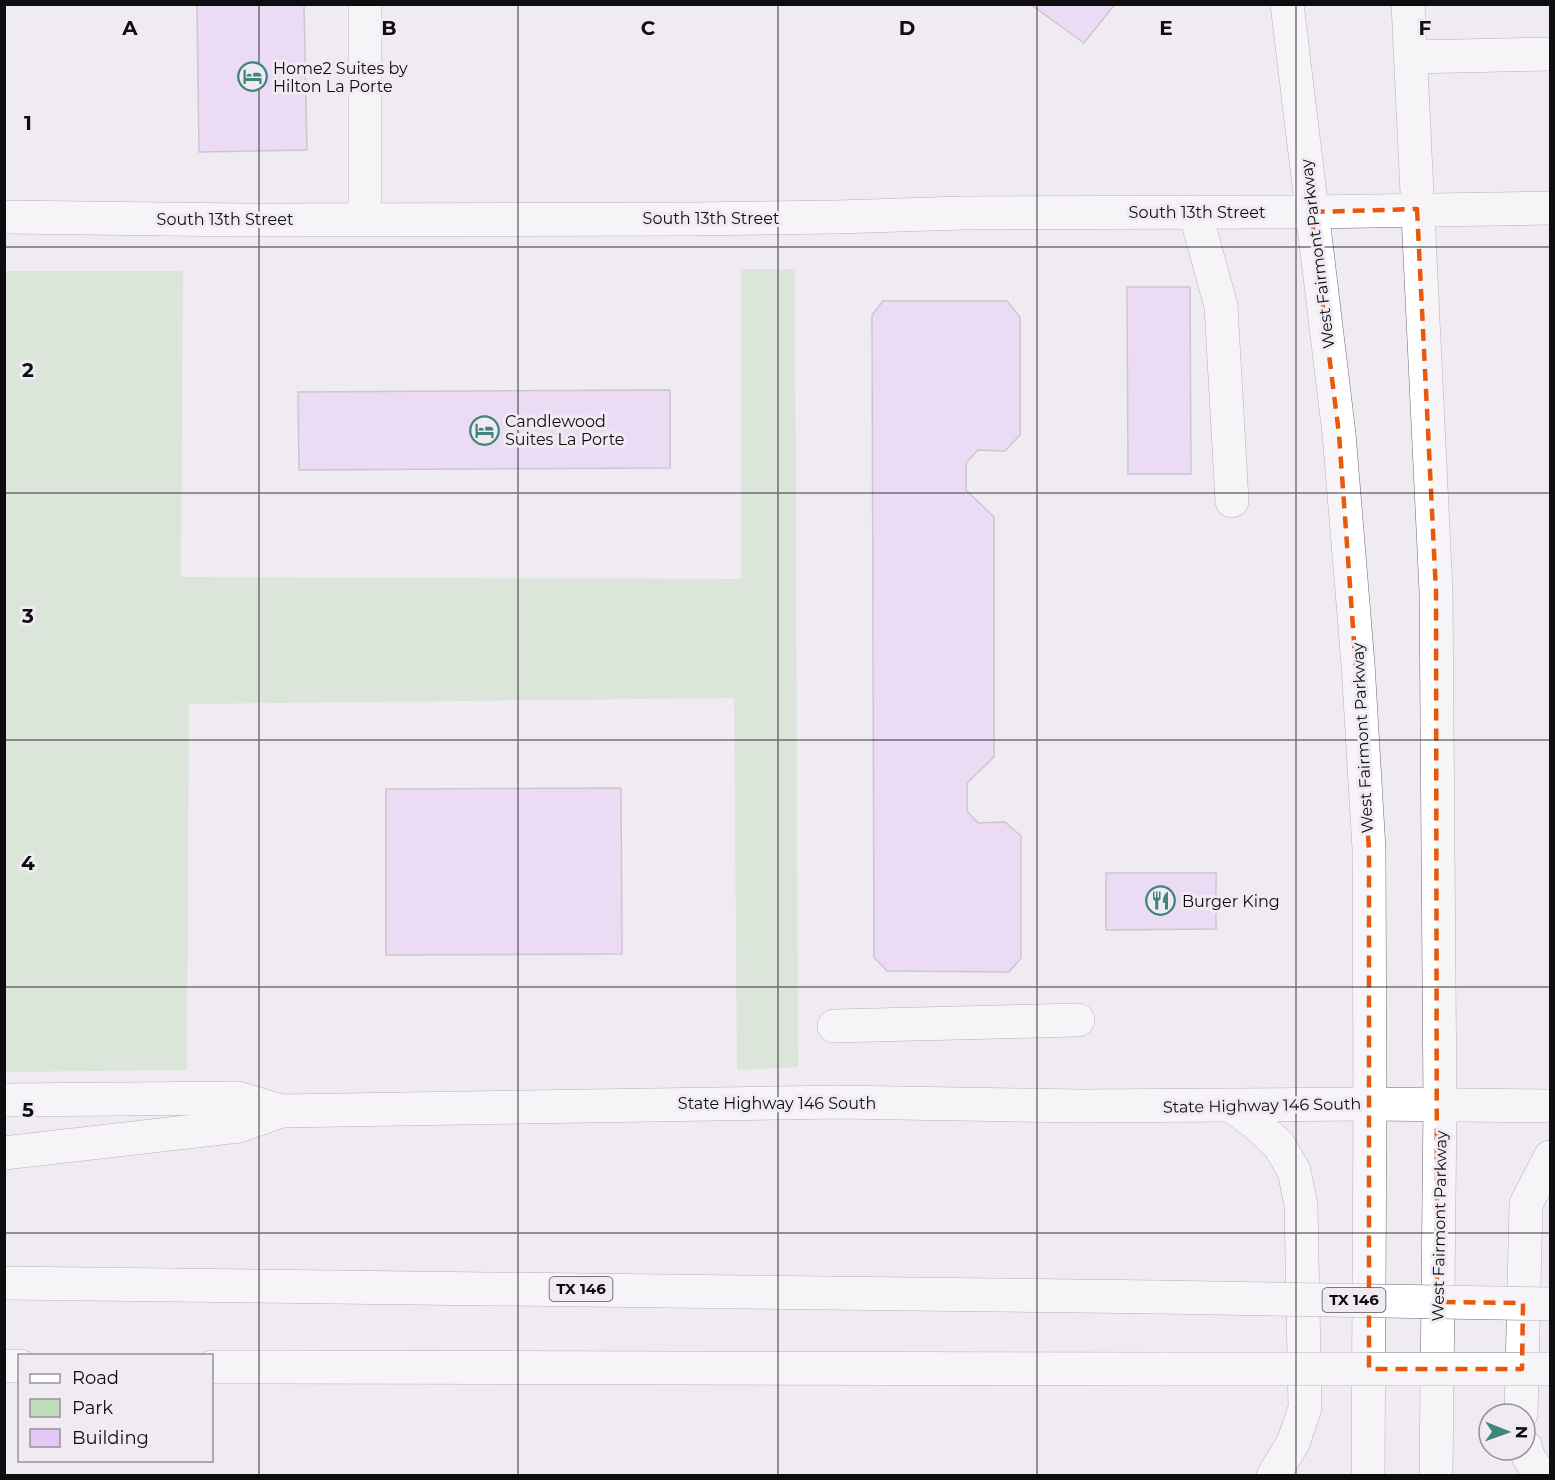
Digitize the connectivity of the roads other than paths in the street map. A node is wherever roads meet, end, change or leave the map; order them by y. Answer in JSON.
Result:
{"nodes":[{"id":1,"x":365,"y":4,"type":"edge"},
{"id":2,"x":1287,"y":4,"type":"edge"},
{"id":3,"x":1408,"y":4,"type":"edge"},
{"id":4,"x":1540,"y":54,"type":"edge"},
{"id":5,"x":1411,"y":57,"type":"junction"},
{"id":6,"x":1551,"y":208,"type":"edge"},
{"id":7,"x":1417,"y":209,"type":"junction"},
{"id":8,"x":1195,"y":212,"type":"junction"},
{"id":9,"x":1311,"y":212,"type":"junction"},
{"id":10,"x":4,"y":217,"type":"edge"},
{"id":11,"x":365,"y":219,"type":"junction"},
{"id":12,"x":1232,"y":501,"type":"dead end"},
{"id":13,"x":1078,"y":1020,"type":"dead end"},
{"id":14,"x":834,"y":1026,"type":"dead end"},
{"id":15,"x":4,"y":1100,"type":"edge"},
{"id":16,"x":1370,"y":1104,"type":"junction"},
{"id":17,"x":1440,"y":1104,"type":"junction"},
{"id":18,"x":1233,"y":1106,"type":"junction"},
{"id":19,"x":1551,"y":1106,"type":"edge"},
{"id":20,"x":281,"y":1111,"type":"junction"},
{"id":21,"x":4,"y":1153,"type":"edge"},
{"id":22,"x":1551,"y":1158,"type":"edge"},
{"id":23,"x":4,"y":1283,"type":"edge"},
{"id":24,"x":1551,"y":1304,"type":"edge"},
{"id":25,"x":213,"y":1367,"type":"edge"},
{"id":26,"x":1551,"y":1369,"type":"edge"},
{"id":27,"x":1521,"y":1402,"type":"edge"},
{"id":28,"x":1532,"y":1462,"type":"edge"},
{"id":29,"x":1273,"y":1476,"type":"edge"},
{"id":30,"x":1368,"y":1476,"type":"edge"},
{"id":31,"x":1436,"y":1476,"type":"edge"},
{"id":32,"x":1541,"y":1476,"type":"edge"}],
"edges":[{"from":1,"to":11,"type":"main road"},
{"from":2,"to":9,"type":"main road","name":"West Fairmont Parkway"},
{"from":3,"to":5,"type":"main road","name":"West Fairmont Parkway"},
{"from":4,"to":5,"type":"main road"},
{"from":5,"to":7,"type":"main road","name":"West Fairmont Parkway"},
{"from":6,"to":7,"type":"main road","name":"South 13th Street"},
{"from":7,"to":9,"type":"main road","name":"South 13th Street"},
{"from":7,"to":17,"type":"main road","name":"West Fairmont Parkway"},
{"from":8,"to":9,"type":"main road","name":"South 13th Street"},
{"from":8,"to":11,"type":"main road","name":"South 13th Street"},
{"from":8,"to":12,"type":"main road"},
{"from":9,"to":16,"type":"main road","name":"West Fairmont Parkway"},
{"from":10,"to":11,"type":"main road","name":"South 13th Street"},
{"from":13,"to":14,"type":"main road"},
{"from":15,"to":20,"type":"main road","name":"State Highway 146 South"},
{"from":16,"to":17,"type":"main road","name":"State Highway 146 South"},
{"from":16,"to":18,"type":"main road","name":"State Highway 146 South"},
{"from":16,"to":30,"type":"main road","name":"West Fairmont Parkway"},
{"from":17,"to":19,"type":"main road","name":"State Highway 146 South"},
{"from":17,"to":31,"type":"main road","name":"West Fairmont Parkway"},
{"from":18,"to":20,"type":"main road","name":"State Highway 146 South"},
{"from":18,"to":29,"type":"main road"},
{"from":20,"to":21,"type":"main road"},
{"from":22,"to":27,"type":"main road"},
{"from":23,"to":24,"type":"main road","number":"TX 146","bridge":true},
{"from":25,"to":26,"type":"main road","bridge":true},
{"from":28,"to":32,"type":"main road"}]}
